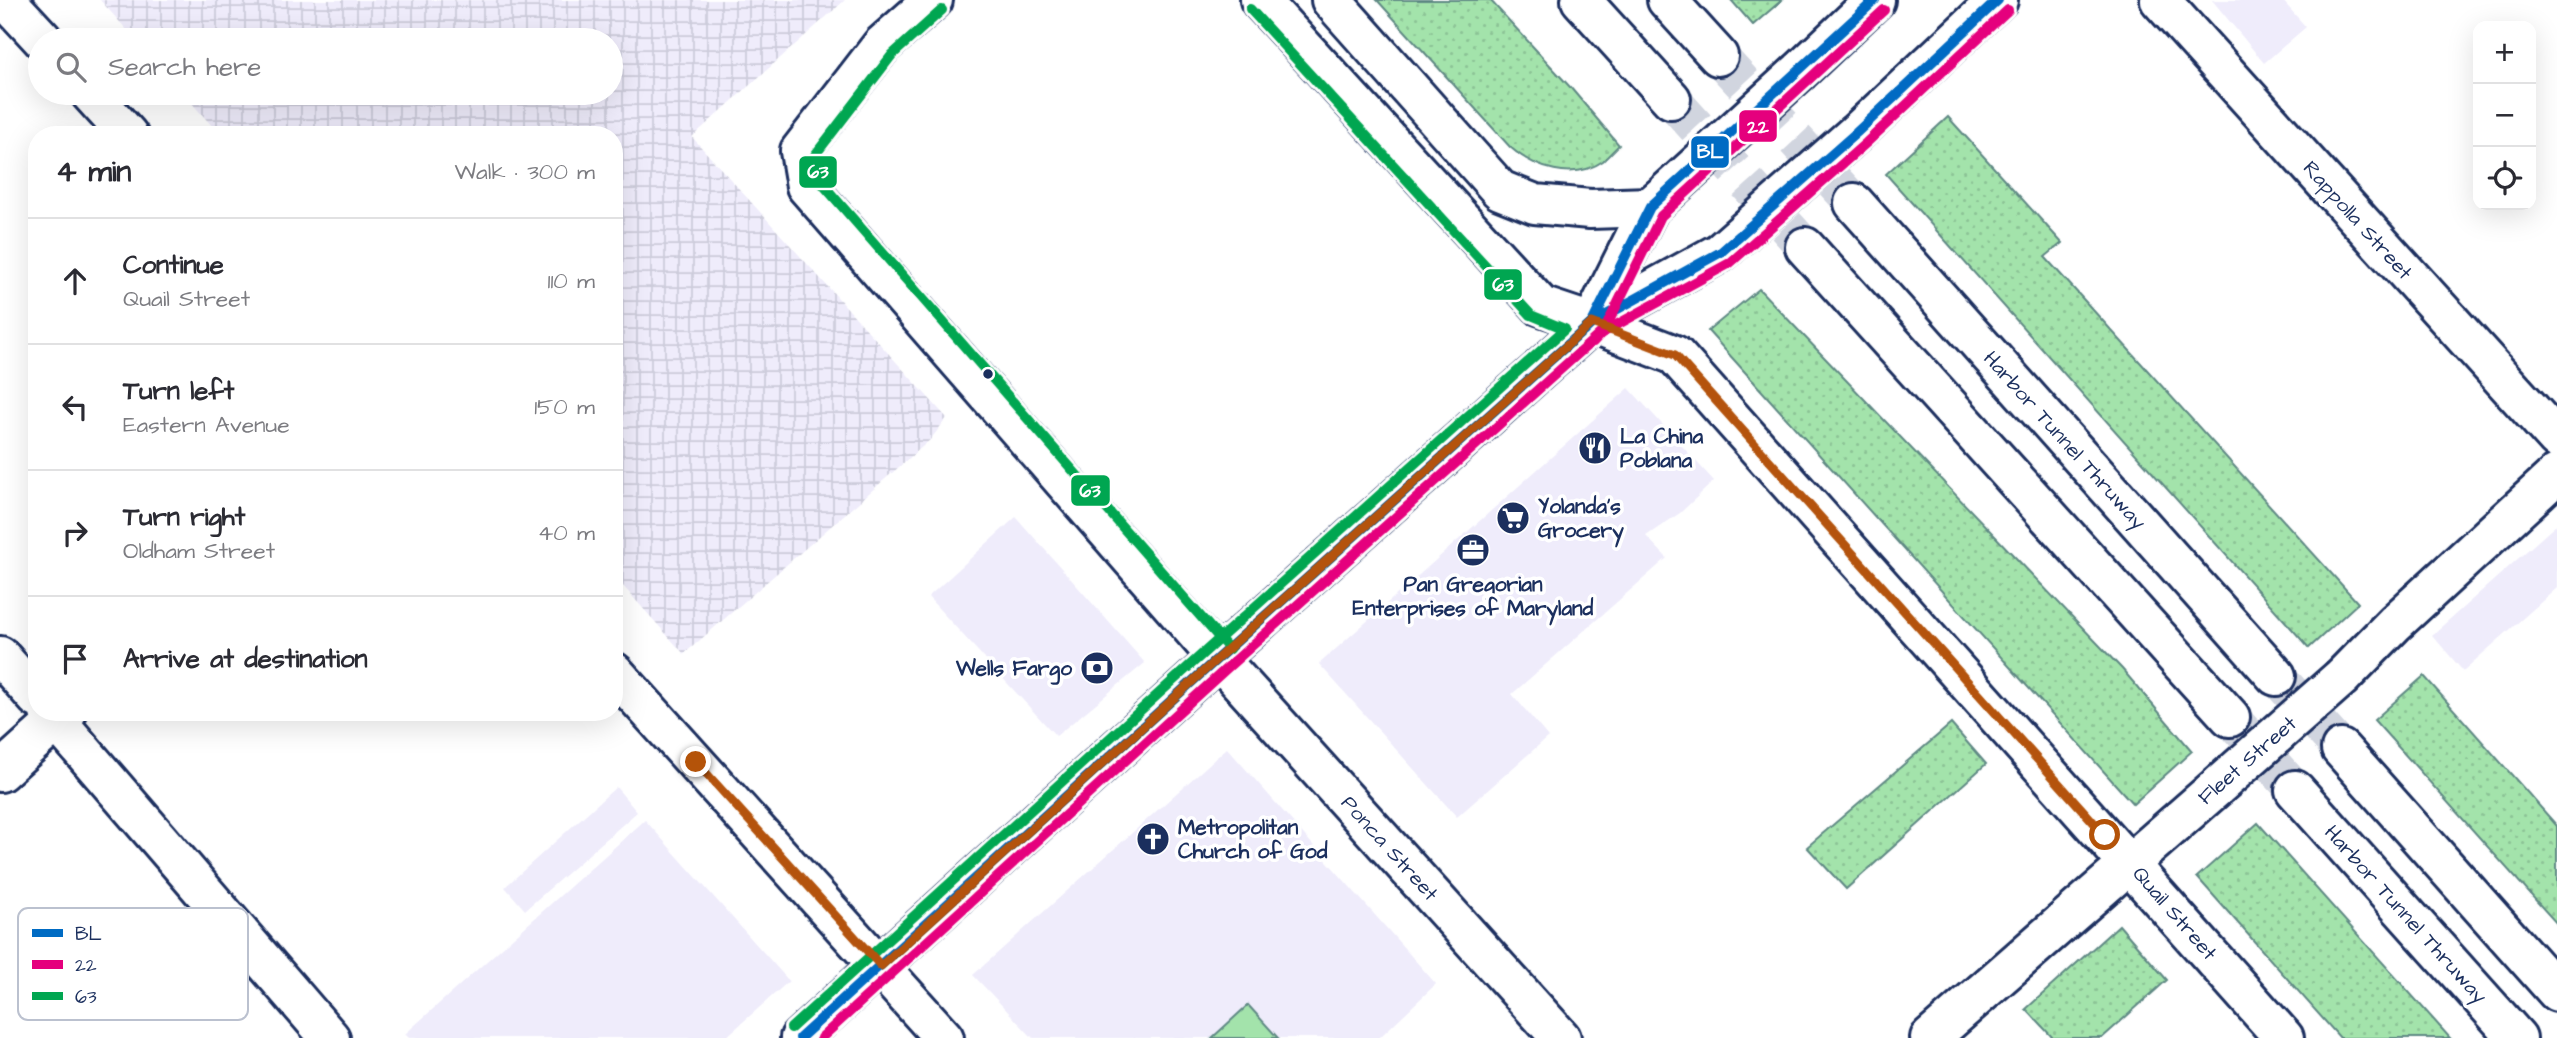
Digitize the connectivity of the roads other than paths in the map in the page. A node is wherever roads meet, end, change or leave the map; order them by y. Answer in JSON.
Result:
{"nodes":[{"id":1,"x":6,"y":0,"type":"edge"},
{"id":2,"x":933,"y":0,"type":"edge"},
{"id":3,"x":1260,"y":0,"type":"edge"},
{"id":4,"x":1331,"y":0,"type":"edge"},
{"id":5,"x":1557,"y":0,"type":"edge"},
{"id":6,"x":1581,"y":0,"type":"edge"},
{"id":7,"x":1667,"y":0,"type":"edge"},
{"id":8,"x":1875,"y":0,"type":"edge"},
{"id":9,"x":1998,"y":0,"type":"edge"},
{"id":10,"x":2160,"y":0,"type":"edge"},
{"id":11,"x":32,"y":28,"type":"edge"},
{"id":12,"x":1630,"y":54,"type":"junction"},
{"id":13,"x":1718,"y":56,"type":"tunnel mouth"},
{"id":14,"x":1671,"y":99,"type":"tunnel mouth"},
{"id":15,"x":101,"y":105,"type":"edge"},
{"id":16,"x":120,"y":126,"type":"edge"},
{"id":17,"x":1658,"y":200,"type":"junction"},
{"id":18,"x":1854,"y":203,"type":"tunnel mouth"},
{"id":19,"x":1805,"y":247,"type":"tunnel mouth"},
{"id":20,"x":1592,"y":323,"type":"junction"},
{"id":21,"x":2557,"y":439,"type":"edge"},
{"id":22,"x":2557,"y":474,"type":"edge"},
{"id":23,"x":0,"y":656,"type":"edge"},
{"id":24,"x":1218,"y":658,"type":"junction"},
{"id":25,"x":2277,"y":676,"type":"tunnel mouth"},
{"id":26,"x":623,"y":682,"type":"edge"},
{"id":27,"x":28,"y":685,"type":"edge"},
{"id":28,"x":2230,"y":717,"type":"tunnel mouth"},
{"id":29,"x":44,"y":721,"type":"edge"},
{"id":30,"x":61,"y":721,"type":"edge"},
{"id":31,"x":2341,"y":749,"type":"tunnel mouth"},
{"id":32,"x":0,"y":772,"type":"edge"},
{"id":33,"x":2295,"y":790,"type":"tunnel mouth"},
{"id":34,"x":2129,"y":862,"type":"junction"},
{"id":35,"x":220,"y":908,"type":"edge"},
{"id":36,"x":248,"y":941,"type":"edge"},
{"id":37,"x":881,"y":966,"type":"junction"},
{"id":38,"x":2557,"y":992,"type":"edge"},
{"id":39,"x":330,"y":1038,"type":"edge"},
{"id":40,"x":800,"y":1038,"type":"edge"},
{"id":41,"x":944,"y":1038,"type":"edge"},
{"id":42,"x":1561,"y":1038,"type":"edge"},
{"id":43,"x":1930,"y":1038,"type":"edge"},
{"id":44,"x":2284,"y":1038,"type":"edge"},
{"id":45,"x":2517,"y":1038,"type":"edge"}],
"edges":[{"from":1,"to":11,"type":"main road"},
{"from":2,"to":24,"type":"main road","name":"Ponca Street"},
{"from":3,"to":20,"type":"main road"},
{"from":4,"to":17,"type":"main road"},
{"from":5,"to":12,"type":"main road"},
{"from":6,"to":12,"type":"main road"},
{"from":7,"to":13,"type":"main road"},
{"from":8,"to":17,"type":"main road","bridge":true},
{"from":9,"to":20,"type":"main road","bridge":true},
{"from":10,"to":21,"type":"main road","name":"Rappolla Street"},
{"from":12,"to":14,"type":"main road"},
{"from":15,"to":16,"type":"main road"},
{"from":17,"to":20,"type":"main road"},
{"from":18,"to":25,"type":"main road","name":"Harbor Tunnel Thruway"},
{"from":19,"to":28,"type":"main road"},
{"from":20,"to":24,"type":"main road"},
{"from":20,"to":34,"type":"main road","name":"Quail Street"},
{"from":22,"to":34,"type":"main road","name":"Fleet Street","bridge":true},
{"from":23,"to":27,"type":"main road"},
{"from":24,"to":37,"type":"main road"},
{"from":24,"to":42,"type":"main road","name":"Ponca Street"},
{"from":26,"to":37,"type":"main road"},
{"from":29,"to":32,"type":"main road"},
{"from":30,"to":35,"type":"main road"},
{"from":31,"to":38,"type":"main road"},
{"from":33,"to":45,"type":"main road","name":"Harbor Tunnel Thruway"},
{"from":34,"to":43,"type":"main road","name":"Fleet Street"},
{"from":34,"to":44,"type":"main road","name":"Quail Street"},
{"from":36,"to":39,"type":"main road"},
{"from":37,"to":40,"type":"main road"},
{"from":37,"to":41,"type":"main road"}]}
